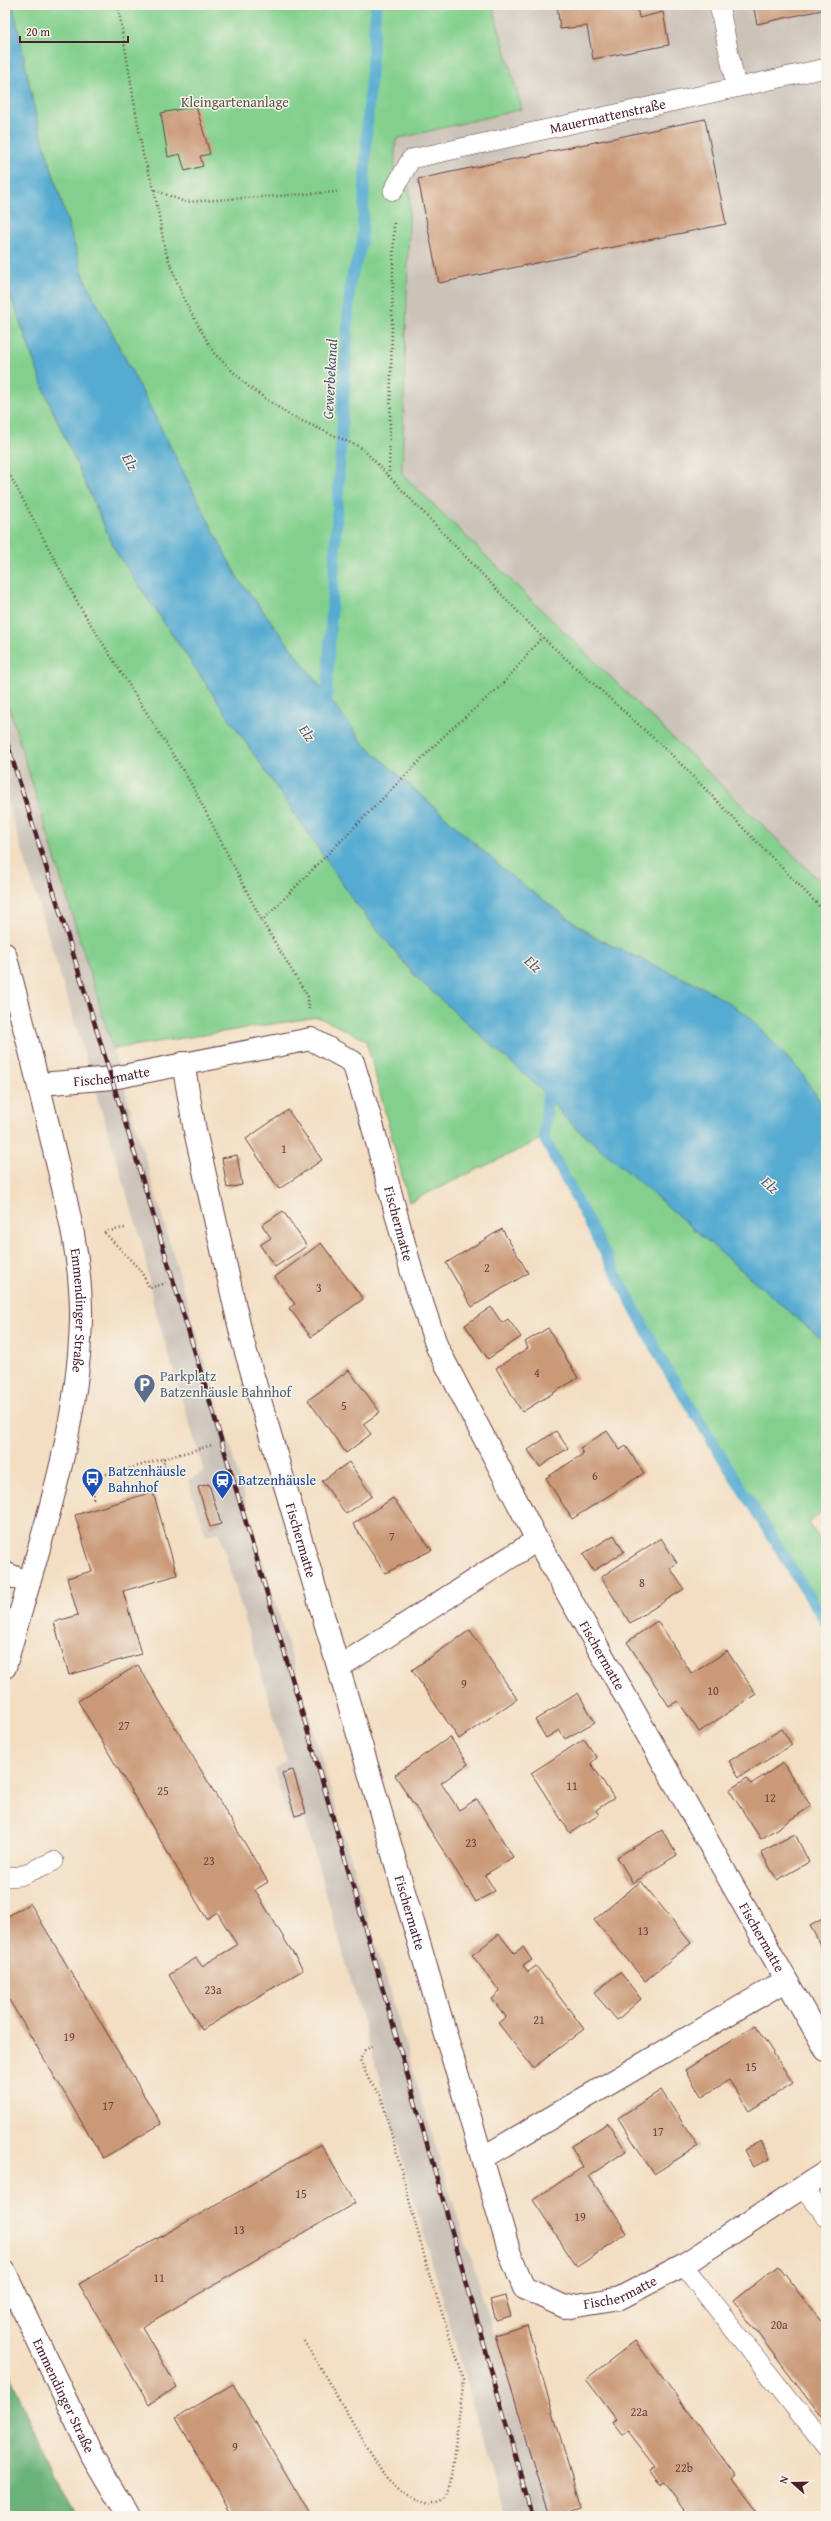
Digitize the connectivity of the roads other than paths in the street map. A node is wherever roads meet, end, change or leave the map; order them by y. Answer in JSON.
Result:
{"nodes":[{"id":1,"x":719,"y":5,"type":"edge"},
{"id":2,"x":826,"y":68,"type":"edge"},
{"id":3,"x":736,"y":87,"type":"junction"},
{"id":4,"x":396,"y":185,"type":"road end"},
{"id":5,"x":5,"y":954,"type":"edge"},
{"id":6,"x":183,"y":1063,"type":"junction"},
{"id":7,"x":40,"y":1084,"type":"junction"},
{"id":8,"x":537,"y":1540,"type":"junction"},
{"id":9,"x":5,"y":1573,"type":"edge"},
{"id":10,"x":28,"y":1583,"type":"junction"},
{"id":11,"x":5,"y":1667,"type":"edge"},
{"id":12,"x":339,"y":1667,"type":"junction"},
{"id":13,"x":54,"y":1861,"type":"dead end"},
{"id":14,"x":5,"y":1877,"type":"edge"},
{"id":15,"x":785,"y":1980,"type":"junction"},
{"id":16,"x":826,"y":2050,"type":"edge"},
{"id":17,"x":482,"y":2158,"type":"junction"},
{"id":18,"x":826,"y":2172,"type":"edge"},
{"id":19,"x":803,"y":2187,"type":"junction"},
{"id":20,"x":826,"y":2216,"type":"edge"},
{"id":21,"x":683,"y":2265,"type":"junction"},
{"id":22,"x":5,"y":2272,"type":"edge"},
{"id":23,"x":826,"y":2447,"type":"edge"},
{"id":24,"x":128,"y":2516,"type":"edge"}],
"edges":[{"from":1,"to":3,"type":"lane"},
{"from":2,"to":3,"type":"lane","name":"Mauermattenstraße"},
{"from":3,"to":4,"type":"lane","name":"Mauermattenstraße"},
{"from":5,"to":7,"type":"street","name":"Emmendinger Straße"},
{"from":6,"to":7,"type":"street","name":"Fischermatte"},
{"from":6,"to":8,"type":"street","name":"Fischermatte"},
{"from":6,"to":12,"type":"street","name":"Fischermatte"},
{"from":7,"to":10,"type":"street","name":"Emmendinger Straße"},
{"from":8,"to":12,"type":"street"},
{"from":8,"to":15,"type":"street","name":"Fischermatte"},
{"from":9,"to":10,"type":"street"},
{"from":10,"to":11,"type":"street","name":"Emmendinger Straße"},
{"from":12,"to":17,"type":"street","name":"Fischermatte"},
{"from":13,"to":14,"type":"lane"},
{"from":15,"to":16,"type":"street","name":"Fischermatte"},
{"from":15,"to":17,"type":"street","name":"Fischermatte"},
{"from":17,"to":21,"type":"street","name":"Fischermatte"},
{"from":18,"to":19,"type":"street","name":"Fischermatte"},
{"from":19,"to":20,"type":"lane"},
{"from":19,"to":21,"type":"street","name":"Fischermatte"},
{"from":21,"to":23,"type":"lane"},
{"from":22,"to":24,"type":"street","name":"Emmendinger Straße"}]}
